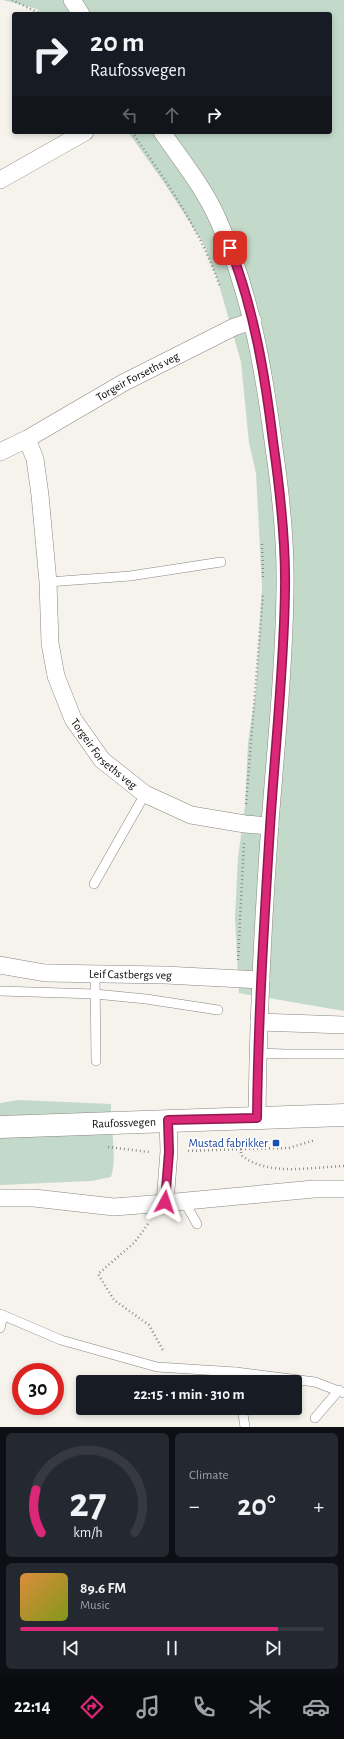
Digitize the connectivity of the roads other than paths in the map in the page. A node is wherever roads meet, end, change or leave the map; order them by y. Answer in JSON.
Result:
{"nodes":[{"id":1,"x":72,"y":0,"type":"edge"},
{"id":2,"x":81,"y":12,"type":"edge"},
{"id":3,"x":81,"y":134,"type":"edge"},
{"id":4,"x":163,"y":134,"type":"edge"},
{"id":5,"x":0,"y":180,"type":"edge"},
{"id":6,"x":253,"y":321,"type":"junction"},
{"id":7,"x":27,"y":439,"type":"junction"},
{"id":8,"x":0,"y":452,"type":"edge"},
{"id":9,"x":221,"y":562,"type":"dead end"},
{"id":10,"x":48,"y":582,"type":"junction"},
{"id":11,"x":145,"y":794,"type":"junction"},
{"id":12,"x":270,"y":826,"type":"junction"},
{"id":13,"x":94,"y":884,"type":"dead end"},
{"id":14,"x":0,"y":965,"type":"edge"},
{"id":15,"x":95,"y":974,"type":"junction"},
{"id":16,"x":261,"y":980,"type":"junction"},
{"id":17,"x":0,"y":991,"type":"edge"},
{"id":18,"x":95,"y":994,"type":"junction"},
{"id":19,"x":218,"y":1010,"type":"dead end"},
{"id":20,"x":259,"y":1022,"type":"junction"},
{"id":21,"x":344,"y":1025,"type":"edge"},
{"id":22,"x":258,"y":1053,"type":"junction"},
{"id":23,"x":344,"y":1054,"type":"edge"},
{"id":24,"x":96,"y":1061,"type":"dead end"},
{"id":25,"x":344,"y":1115,"type":"edge"},
{"id":26,"x":257,"y":1118,"type":"junction"},
{"id":27,"x":168,"y":1120,"type":"junction"},
{"id":28,"x":0,"y":1127,"type":"edge"},
{"id":29,"x":344,"y":1189,"type":"edge"},
{"id":30,"x":0,"y":1198,"type":"edge"},
{"id":31,"x":184,"y":1201,"type":"junction"},
{"id":32,"x":165,"y":1202,"type":"junction"},
{"id":33,"x":197,"y":1224,"type":"dead end"},
{"id":34,"x":2,"y":1314,"type":"edge"},
{"id":35,"x":0,"y":1328,"type":"edge"},
{"id":36,"x":236,"y":1372,"type":"junction"},
{"id":37,"x":237,"y":1375,"type":"edge"},
{"id":38,"x":341,"y":1391,"type":"edge"},
{"id":39,"x":243,"y":1415,"type":"edge"},
{"id":40,"x":315,"y":1418,"type":"dead end"},
{"id":41,"x":245,"y":1427,"type":"edge"}],
"edges":[{"from":1,"to":2,"type":"street"},
{"from":3,"to":5,"type":"street"},
{"from":4,"to":6,"type":"street"},
{"from":6,"to":7,"type":"street","name":"Torgeir Forseths veg"},
{"from":6,"to":12,"type":"street"},
{"from":7,"to":8,"type":"street","name":"Torgeir Forseths veg"},
{"from":7,"to":10,"type":"street","name":"Torgeir Forseths veg"},
{"from":9,"to":10,"type":"lane"},
{"from":10,"to":11,"type":"street","name":"Torgeir Forseths veg"},
{"from":11,"to":12,"type":"street","name":"Torgeir Forseths veg"},
{"from":11,"to":13,"type":"lane"},
{"from":12,"to":16,"type":"street"},
{"from":14,"to":15,"type":"street","name":"Leif Castbergs veg"},
{"from":15,"to":16,"type":"street","name":"Leif Castbergs veg"},
{"from":15,"to":18,"type":"lane"},
{"from":16,"to":20,"type":"street"},
{"from":17,"to":18,"type":"lane"},
{"from":18,"to":19,"type":"lane"},
{"from":18,"to":24,"type":"lane"},
{"from":20,"to":21,"type":"street"},
{"from":20,"to":22,"type":"street"},
{"from":22,"to":23,"type":"lane"},
{"from":22,"to":26,"type":"street"},
{"from":25,"to":26,"type":"main road","name":"Raufossvegen"},
{"from":26,"to":27,"type":"main road","name":"Raufossvegen"},
{"from":27,"to":28,"type":"main road","name":"Raufossvegen"},
{"from":27,"to":32,"type":"street"},
{"from":29,"to":31,"type":"street"},
{"from":30,"to":32,"type":"street"},
{"from":31,"to":32,"type":"street"},
{"from":31,"to":33,"type":"lane"},
{"from":34,"to":35,"type":"lane"},
{"from":34,"to":36,"type":"lane"},
{"from":36,"to":37,"type":"lane"},
{"from":36,"to":38,"type":"lane"},
{"from":38,"to":40,"type":"lane"},
{"from":39,"to":41,"type":"lane"}]}
